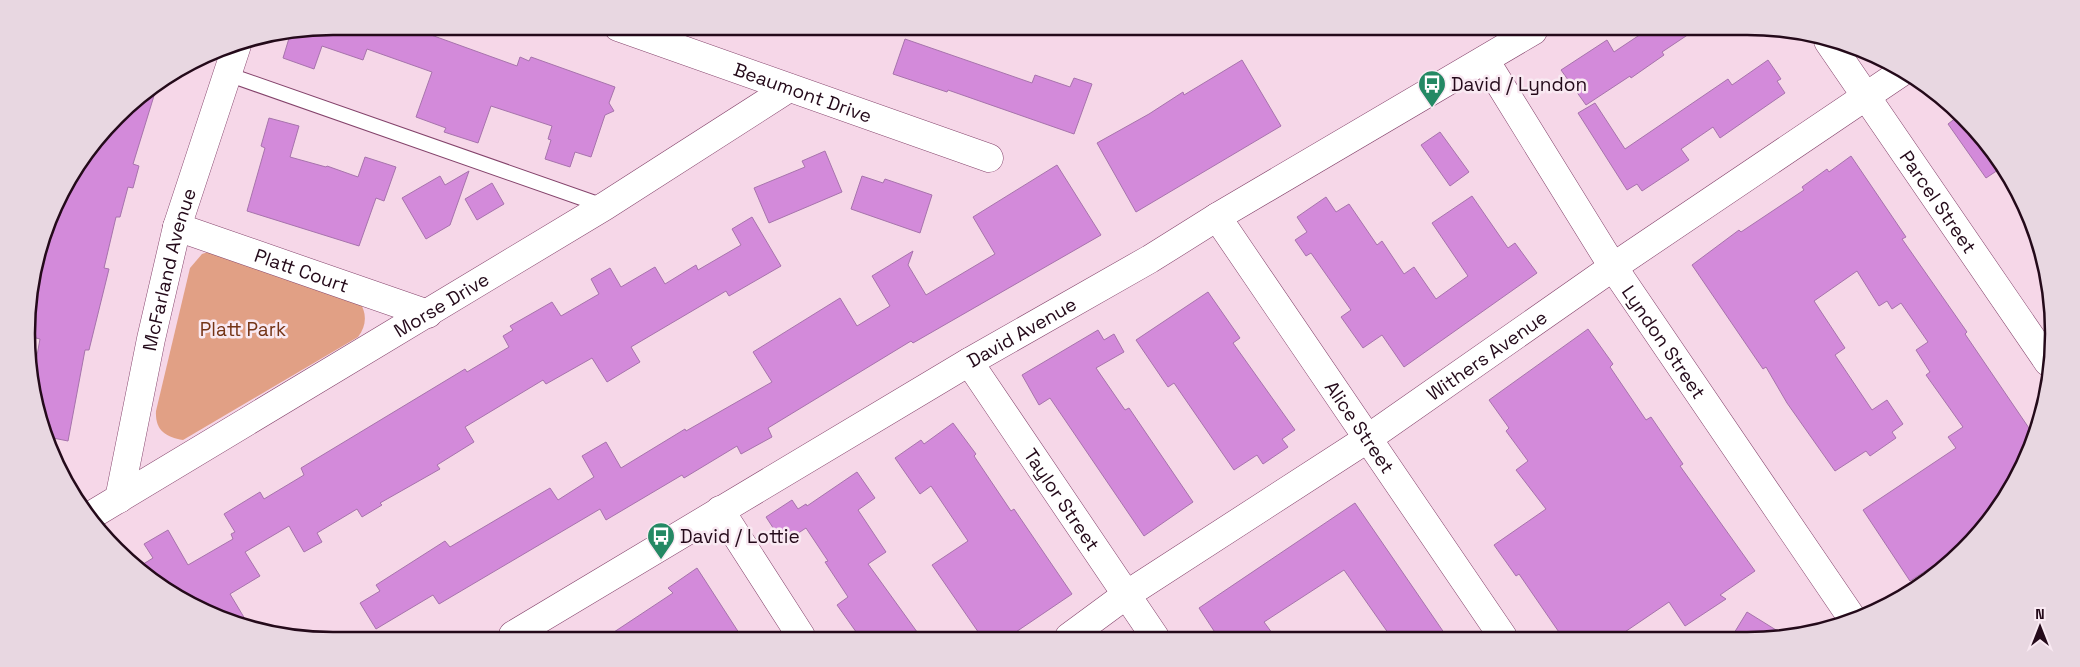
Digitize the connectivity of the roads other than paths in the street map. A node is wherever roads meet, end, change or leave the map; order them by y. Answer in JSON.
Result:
{"nodes":[{"id":1,"x":640,"y":35,"type":"edge"},
{"id":2,"x":1527,"y":35,"type":"edge"},
{"id":3,"x":1832,"y":48,"type":"edge"},
{"id":4,"x":235,"y":52,"type":"edge"},
{"id":5,"x":1485,"y":60,"type":"junction"},
{"id":6,"x":227,"y":74,"type":"junction"},
{"id":7,"x":1897,"y":75,"type":"edge"},
{"id":8,"x":789,"y":88,"type":"junction"},
{"id":9,"x":1864,"y":97,"type":"junction"},
{"id":10,"x":989,"y":158,"type":"dead end"},
{"id":11,"x":605,"y":206,"type":"junction"},
{"id":12,"x":1217,"y":217,"type":"junction"},
{"id":13,"x":177,"y":228,"type":"junction"},
{"id":14,"x":1613,"y":266,"type":"junction"},
{"id":15,"x":428,"y":314,"type":"junction"},
{"id":16,"x":2044,"y":356,"type":"edge"},
{"id":17,"x":969,"y":362,"type":"junction"},
{"id":18,"x":1367,"y":439,"type":"junction"},
{"id":19,"x":118,"y":499,"type":"junction"},
{"id":20,"x":720,"y":510,"type":"junction"},
{"id":21,"x":95,"y":513,"type":"edge"},
{"id":22,"x":1126,"y":595,"type":"junction"},
{"id":23,"x":1849,"y":613,"type":"edge"},
{"id":24,"x":518,"y":632,"type":"edge"},
{"id":25,"x":798,"y":632,"type":"edge"},
{"id":26,"x":1075,"y":632,"type":"edge"},
{"id":27,"x":1152,"y":632,"type":"edge"},
{"id":28,"x":1499,"y":632,"type":"edge"}],
"edges":[{"from":1,"to":8,"type":"street","name":"Beaumont Drive"},
{"from":2,"to":5,"type":"street","name":"David Avenue"},
{"from":3,"to":9,"type":"street","name":"Parcel Street"},
{"from":4,"to":6,"type":"street","name":"McFarland Avenue"},
{"from":5,"to":12,"type":"street","name":"David Avenue"},
{"from":5,"to":14,"type":"street","name":"Lyndon Street"},
{"from":6,"to":11,"type":"lane"},
{"from":6,"to":13,"type":"street","name":"McFarland Avenue"},
{"from":7,"to":9,"type":"street","name":"Withers Avenue"},
{"from":8,"to":10,"type":"street","name":"Beaumont Drive"},
{"from":8,"to":11,"type":"street","name":"Morse Drive"},
{"from":9,"to":14,"type":"street","name":"Withers Avenue"},
{"from":9,"to":16,"type":"street","name":"Parcel Street"},
{"from":11,"to":15,"type":"street","name":"Morse Drive"},
{"from":12,"to":17,"type":"street","name":"David Avenue"},
{"from":12,"to":18,"type":"street","name":"Alice Street"},
{"from":13,"to":15,"type":"street","name":"Platt Court"},
{"from":13,"to":19,"type":"street","name":"McFarland Avenue"},
{"from":14,"to":18,"type":"street","name":"Withers Avenue"},
{"from":14,"to":23,"type":"street","name":"Lyndon Street"},
{"from":15,"to":19,"type":"street","name":"Morse Drive"},
{"from":17,"to":20,"type":"street","name":"David Avenue"},
{"from":17,"to":22,"type":"street","name":"Taylor Street"},
{"from":18,"to":22,"type":"street","name":"Withers Avenue"},
{"from":18,"to":28,"type":"street","name":"Alice Street"},
{"from":19,"to":21,"type":"street","name":"Morse Drive"},
{"from":20,"to":24,"type":"street","name":"David Avenue"},
{"from":20,"to":25,"type":"street"},
{"from":22,"to":26,"type":"street","name":"Withers Avenue"},
{"from":22,"to":27,"type":"street","name":"Taylor Street"}]}
